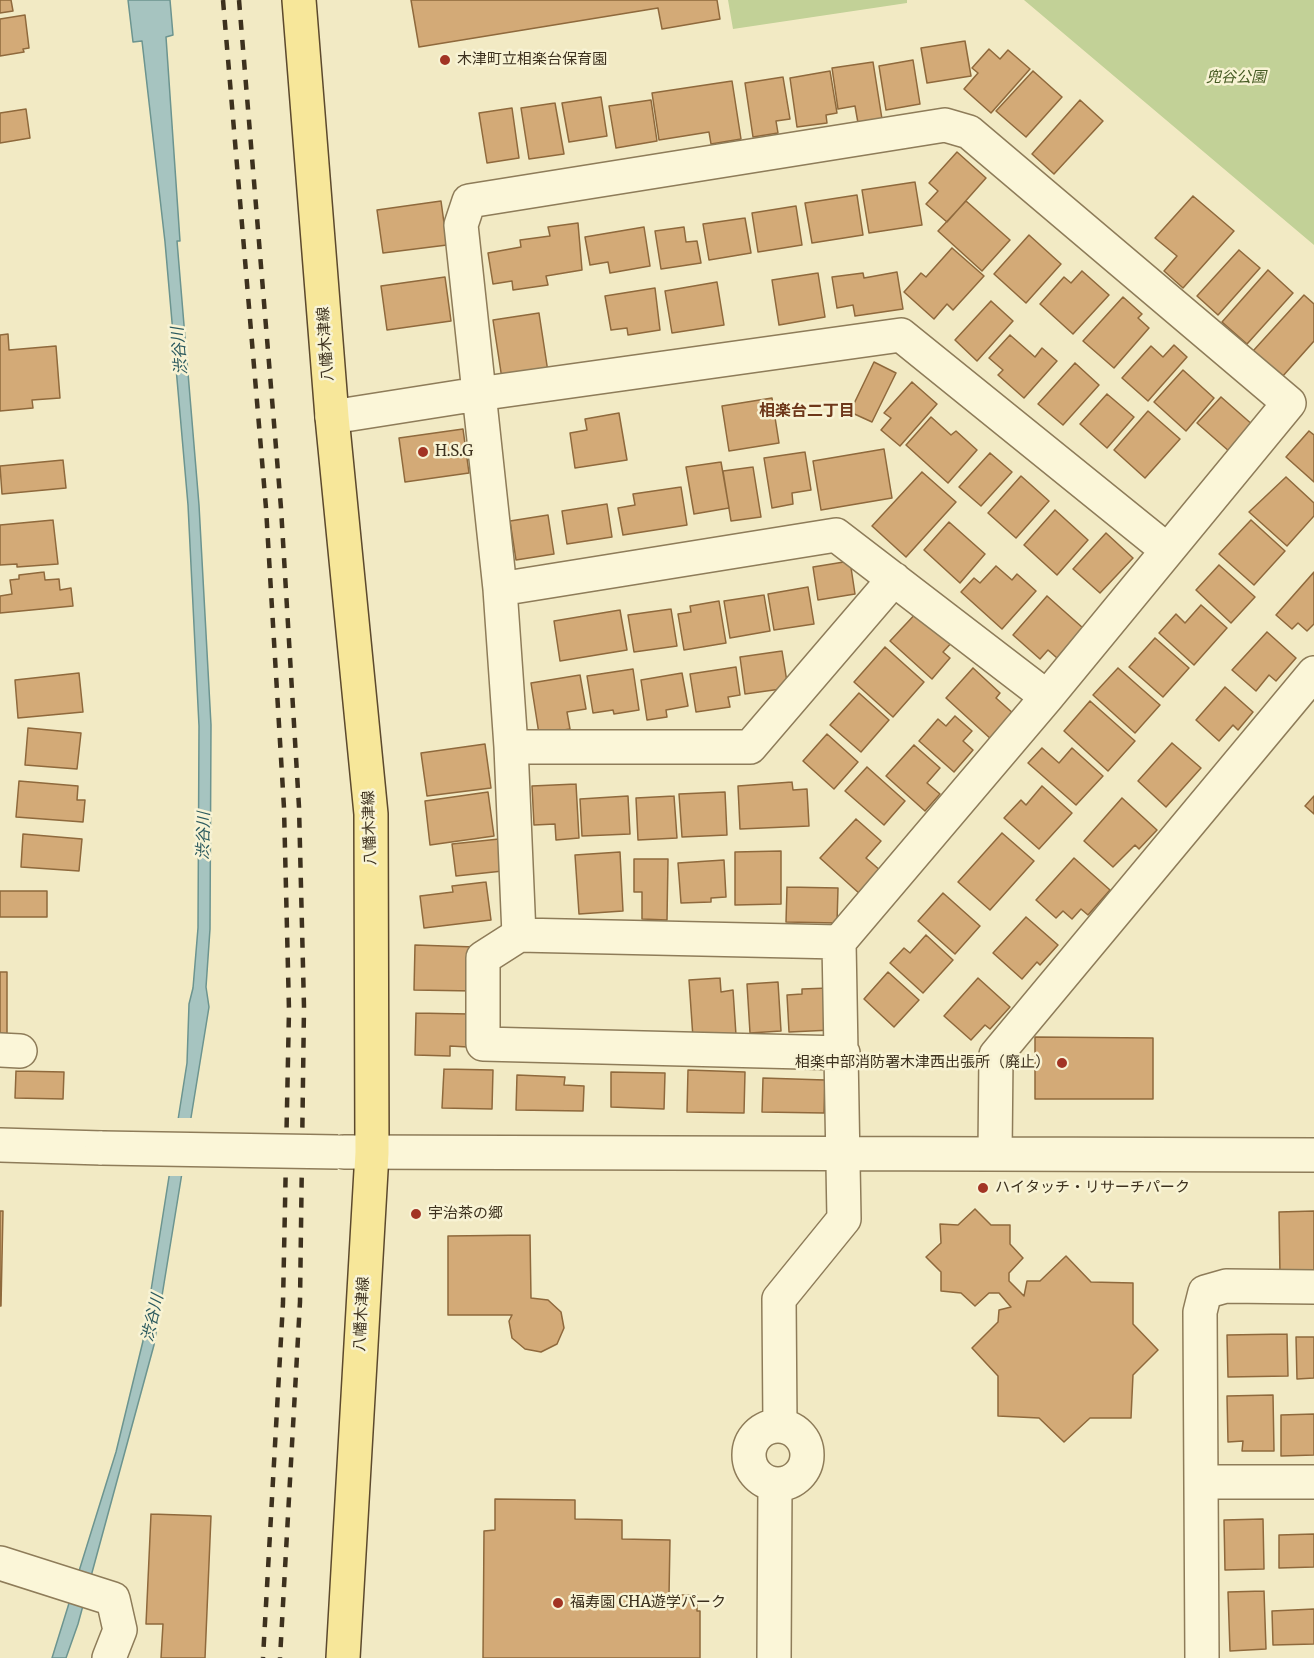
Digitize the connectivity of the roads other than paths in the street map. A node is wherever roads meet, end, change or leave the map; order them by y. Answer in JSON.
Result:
{"nodes":[{"id":1,"x":299,"y":0,"type":"edge"},
{"id":2,"x":478,"y":394,"type":"junction"},
{"id":3,"x":332,"y":417,"type":"junction"},
{"id":4,"x":1167,"y":550,"type":"junction"},
{"id":5,"x":894,"y":579,"type":"junction"},
{"id":6,"x":500,"y":589,"type":"junction"},
{"id":7,"x":1314,"y":673,"type":"edge"},
{"id":8,"x":1047,"y":697,"type":"junction"},
{"id":9,"x":511,"y":747,"type":"junction"},
{"id":10,"x":519,"y":935,"type":"junction"},
{"id":11,"x":839,"y":942,"type":"junction"},
{"id":12,"x":843,"y":1053,"type":"junction"},
{"id":13,"x":0,"y":1145,"type":"edge"},
{"id":14,"x":372,"y":1153,"type":"junction"},
{"id":15,"x":844,"y":1153,"type":"junction"},
{"id":16,"x":995,"y":1154,"type":"junction"},
{"id":17,"x":1314,"y":1155,"type":"edge"},
{"id":18,"x":1314,"y":1287,"type":"edge"},
{"id":19,"x":1203,"y":1482,"type":"junction"},
{"id":20,"x":1314,"y":1482,"type":"edge"},
{"id":21,"x":1,"y":1568,"type":"edge"},
{"id":22,"x":109,"y":1658,"type":"edge"},
{"id":23,"x":343,"y":1658,"type":"edge"},
{"id":24,"x":774,"y":1658,"type":"edge"},
{"id":25,"x":1202,"y":1658,"type":"edge"}],
"edges":[{"from":1,"to":3,"type":"main road","name":"八幡木津線"},
{"from":2,"to":3,"type":"street"},
{"from":2,"to":4,"type":"street"},
{"from":2,"to":4,"type":"street"},
{"from":2,"to":6,"type":"street"},
{"from":3,"to":14,"type":"main road","name":"八幡木津線"},
{"from":4,"to":8,"type":"street"},
{"from":5,"to":6,"type":"street"},
{"from":5,"to":8,"type":"street"},
{"from":5,"to":9,"type":"street"},
{"from":6,"to":9,"type":"street"},
{"from":7,"to":16,"type":"street"},
{"from":8,"to":11,"type":"street"},
{"from":9,"to":10,"type":"street"},
{"from":10,"to":11,"type":"street"},
{"from":10,"to":12,"type":"street"},
{"from":11,"to":12,"type":"street"},
{"from":12,"to":15,"type":"street"},
{"from":13,"to":14,"type":"street","bridge":true},
{"from":14,"to":15,"type":"street"},
{"from":14,"to":23,"type":"main road","name":"八幡木津線"},
{"from":15,"to":16,"type":"street"},
{"from":15,"to":24,"type":"street"},
{"from":16,"to":17,"type":"street"},
{"from":18,"to":19,"type":"street"},
{"from":19,"to":20,"type":"street"},
{"from":19,"to":25,"type":"street"},
{"from":21,"to":22,"type":"street"}]}
